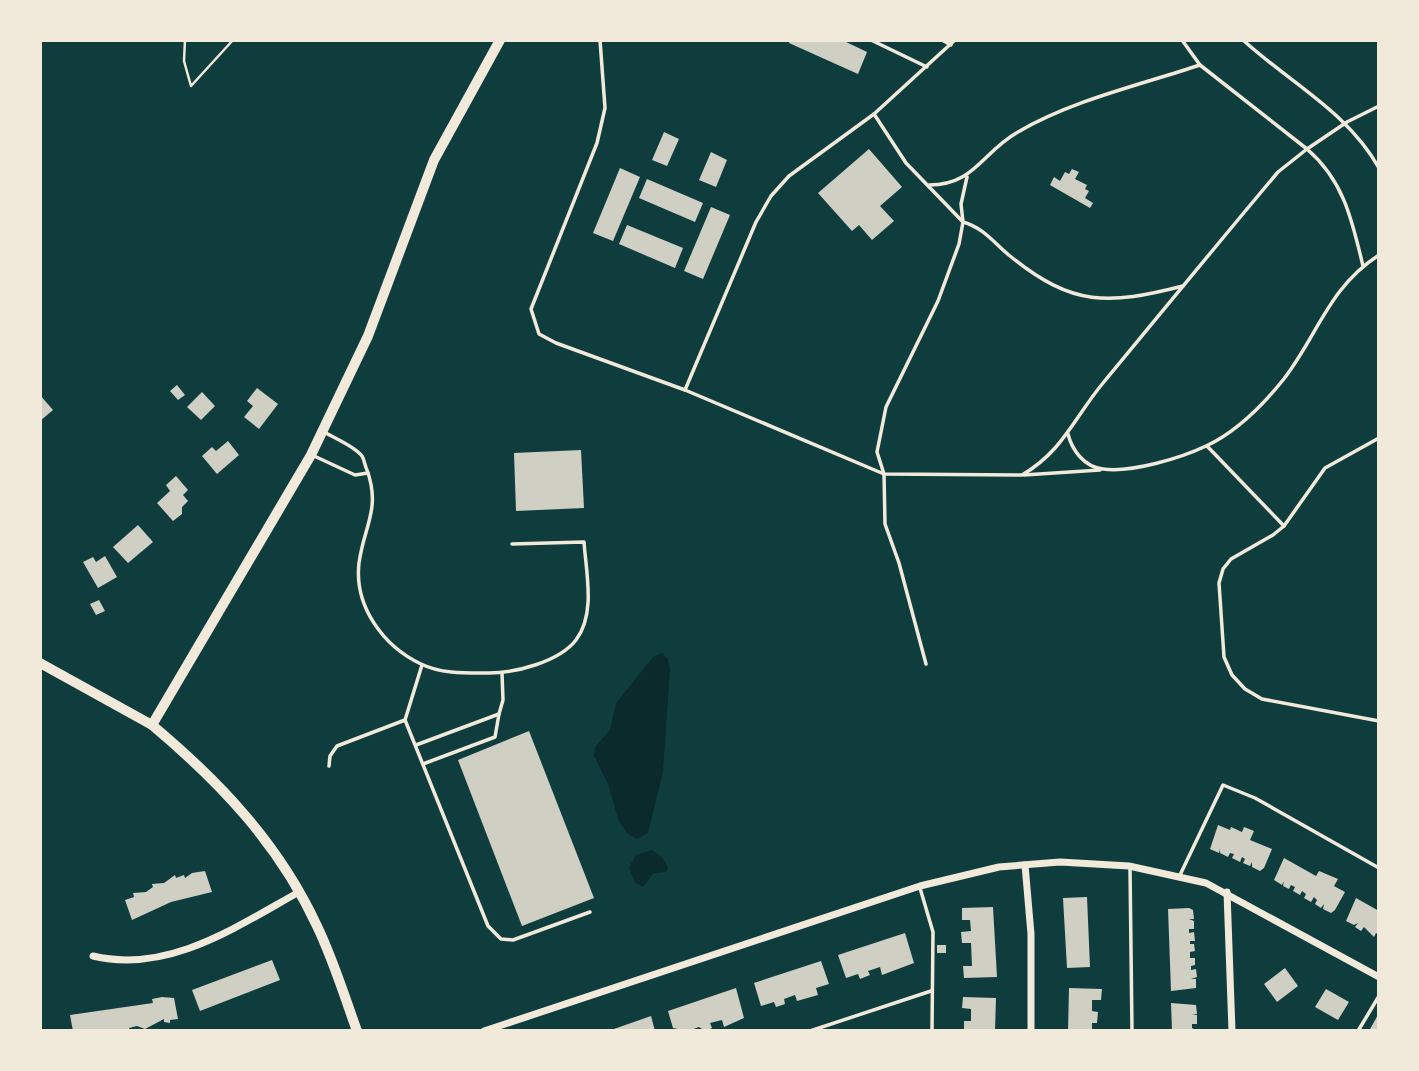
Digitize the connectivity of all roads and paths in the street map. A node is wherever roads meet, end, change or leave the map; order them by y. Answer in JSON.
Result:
{"nodes":[{"id":1,"x":185,"y":40,"type":"edge"},
{"id":2,"x":233,"y":40,"type":"edge"},
{"id":3,"x":500,"y":40,"type":"edge"},
{"id":4,"x":600,"y":40,"type":"edge"},
{"id":5,"x":870,"y":40,"type":"edge"},
{"id":6,"x":942,"y":40,"type":"edge"},
{"id":7,"x":955,"y":40,"type":"edge"},
{"id":8,"x":1182,"y":40,"type":"edge"},
{"id":9,"x":1243,"y":40,"type":"edge"},
{"id":10,"x":951,"y":45,"type":"junction"},
{"id":11,"x":1200,"y":65,"type":"junction"},
{"id":12,"x":927,"y":67,"type":"junction"},
{"id":13,"x":1379,"y":106,"type":"edge"},
{"id":14,"x":874,"y":114,"type":"junction"},
{"id":15,"x":1347,"y":122,"type":"junction"},
{"id":16,"x":1307,"y":149,"type":"junction"},
{"id":17,"x":1379,"y":168,"type":"edge"},
{"id":18,"x":967,"y":177,"type":"junction"},
{"id":19,"x":929,"y":184,"type":"junction"},
{"id":20,"x":962,"y":222,"type":"junction"},
{"id":21,"x":1379,"y":256,"type":"edge"},
{"id":22,"x":1363,"y":266,"type":"junction"},
{"id":23,"x":1184,"y":286,"type":"junction"},
{"id":24,"x":685,"y":390,"type":"junction"},
{"id":25,"x":323,"y":431,"type":"junction"},
{"id":26,"x":1068,"y":434,"type":"junction"},
{"id":27,"x":1379,"y":438,"type":"edge"},
{"id":28,"x":1207,"y":446,"type":"junction"},
{"id":29,"x":312,"y":455,"type":"junction"},
{"id":30,"x":1101,"y":470,"type":"junction"},
{"id":31,"x":368,"y":473,"type":"junction"},
{"id":32,"x":884,"y":474,"type":"junction"},
{"id":33,"x":1022,"y":475,"type":"junction"},
{"id":34,"x":1284,"y":526,"type":"junction"},
{"id":35,"x":512,"y":544,"type":"dead end"},
{"id":36,"x":40,"y":663,"type":"edge"},
{"id":37,"x":926,"y":664,"type":"dead end"},
{"id":38,"x":422,"y":665,"type":"junction"},
{"id":39,"x":502,"y":673,"type":"junction"},
{"id":40,"x":499,"y":714,"type":"junction"},
{"id":41,"x":405,"y":720,"type":"junction"},
{"id":42,"x":1379,"y":721,"type":"edge"},
{"id":43,"x":152,"y":725,"type":"junction"},
{"id":44,"x":415,"y":746,"type":"junction"},
{"id":45,"x":423,"y":764,"type":"junction"},
{"id":46,"x":329,"y":766,"type":"dead end"},
{"id":47,"x":1025,"y":865,"type":"junction"},
{"id":48,"x":1129,"y":866,"type":"junction"},
{"id":49,"x":1379,"y":868,"type":"edge"},
{"id":50,"x":1180,"y":875,"type":"junction"},
{"id":51,"x":920,"y":886,"type":"junction"},
{"id":52,"x":299,"y":892,"type":"junction"},
{"id":53,"x":1227,"y":892,"type":"junction"},
{"id":54,"x":590,"y":912,"type":"dead end"},
{"id":55,"x":93,"y":956,"type":"dead end"},
{"id":56,"x":1379,"y":977,"type":"edge"},
{"id":57,"x":931,"y":991,"type":"junction"},
{"id":58,"x":1379,"y":996,"type":"edge"},
{"id":59,"x":356,"y":1031,"type":"edge"},
{"id":60,"x":484,"y":1031,"type":"edge"},
{"id":61,"x":810,"y":1031,"type":"edge"},
{"id":62,"x":932,"y":1031,"type":"edge"},
{"id":63,"x":1031,"y":1031,"type":"edge"},
{"id":64,"x":1132,"y":1031,"type":"edge"},
{"id":65,"x":1232,"y":1031,"type":"edge"},
{"id":66,"x":1358,"y":1031,"type":"edge"}],
"edges":[{"from":1,"to":2,"type":"path"},
{"from":3,"to":25,"type":"main road"},
{"from":4,"to":24,"type":"lane"},
{"from":5,"to":12,"type":"lane"},
{"from":6,"to":10,"type":"lane"},
{"from":7,"to":10,"type":"lane"},
{"from":8,"to":11,"type":"lane"},
{"from":9,"to":15,"type":"lane"},
{"from":10,"to":12,"type":"lane"},
{"from":11,"to":16,"type":"lane"},
{"from":11,"to":18,"type":"lane"},
{"from":12,"to":14,"type":"lane"},
{"from":13,"to":15,"type":"lane"},
{"from":14,"to":19,"type":"lane"},
{"from":14,"to":24,"type":"lane"},
{"from":15,"to":16,"type":"lane"},
{"from":15,"to":17,"type":"lane"},
{"from":16,"to":22,"type":"lane"},
{"from":16,"to":23,"type":"lane"},
{"from":18,"to":19,"type":"lane"},
{"from":18,"to":20,"type":"lane"},
{"from":19,"to":20,"type":"lane"},
{"from":20,"to":23,"type":"lane"},
{"from":20,"to":32,"type":"lane"},
{"from":21,"to":22,"type":"lane"},
{"from":22,"to":28,"type":"lane"},
{"from":23,"to":26,"type":"lane"},
{"from":24,"to":32,"type":"lane"},
{"from":25,"to":29,"type":"main road"},
{"from":25,"to":31,"type":"lane"},
{"from":26,"to":30,"type":"lane"},
{"from":26,"to":33,"type":"lane"},
{"from":27,"to":34,"type":"lane"},
{"from":28,"to":30,"type":"lane"},
{"from":28,"to":34,"type":"lane"},
{"from":29,"to":31,"type":"lane"},
{"from":29,"to":43,"type":"main road"},
{"from":30,"to":33,"type":"lane"},
{"from":31,"to":38,"type":"lane"},
{"from":32,"to":33,"type":"lane"},
{"from":32,"to":37,"type":"lane"},
{"from":34,"to":42,"type":"lane"},
{"from":35,"to":39,"type":"lane"},
{"from":36,"to":43,"type":"main road"},
{"from":38,"to":39,"type":"lane"},
{"from":38,"to":41,"type":"lane"},
{"from":39,"to":40,"type":"lane"},
{"from":40,"to":44,"type":"lane"},
{"from":40,"to":45,"type":"lane"},
{"from":41,"to":44,"type":"lane"},
{"from":41,"to":46,"type":"lane"},
{"from":43,"to":52,"type":"street"},
{"from":44,"to":45,"type":"lane"},
{"from":45,"to":54,"type":"lane"},
{"from":47,"to":48,"type":"street"},
{"from":47,"to":51,"type":"street"},
{"from":47,"to":63,"type":"street"},
{"from":48,"to":50,"type":"street"},
{"from":48,"to":64,"type":"lane"},
{"from":49,"to":50,"type":"lane"},
{"from":50,"to":53,"type":"street"},
{"from":51,"to":57,"type":"lane"},
{"from":51,"to":60,"type":"street"},
{"from":52,"to":55,"type":"street"},
{"from":52,"to":59,"type":"street"},
{"from":53,"to":56,"type":"street"},
{"from":53,"to":65,"type":"street"},
{"from":57,"to":61,"type":"lane"},
{"from":57,"to":62,"type":"lane"},
{"from":58,"to":66,"type":"lane"}]}
